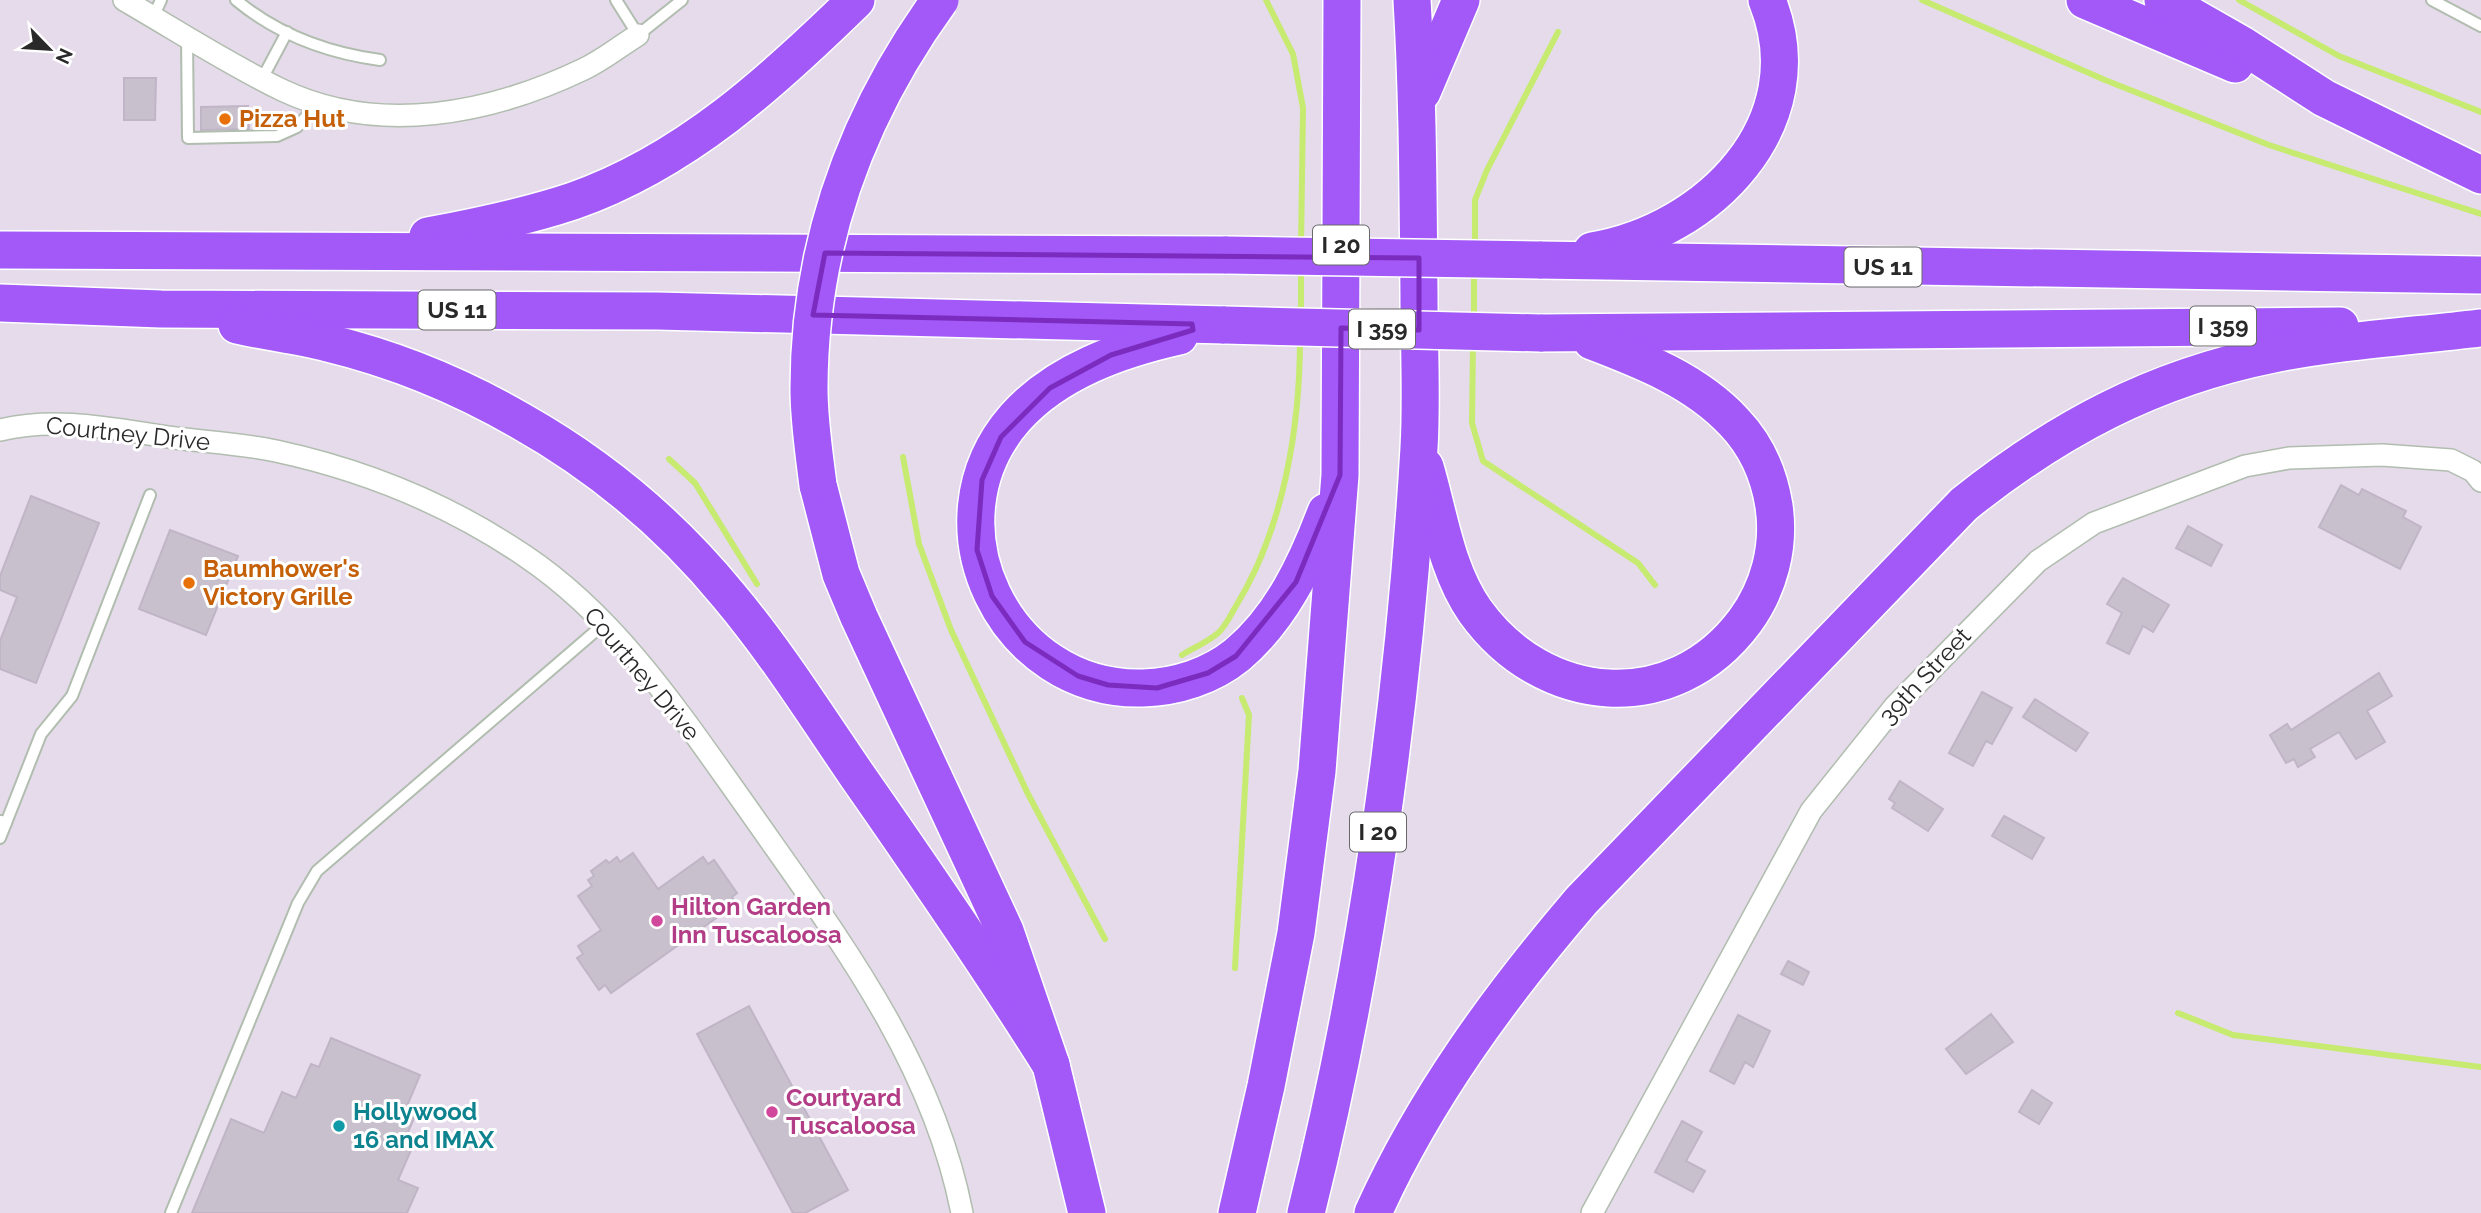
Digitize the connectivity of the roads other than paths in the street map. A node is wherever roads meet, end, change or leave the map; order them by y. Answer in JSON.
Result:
{"nodes":[{"id":1,"x":124,"y":0,"type":"edge"},
{"id":2,"x":236,"y":0,"type":"edge"},
{"id":3,"x":616,"y":0,"type":"edge"},
{"id":4,"x":682,"y":0,"type":"edge"},
{"id":5,"x":856,"y":0,"type":"edge"},
{"id":6,"x":940,"y":0,"type":"edge"},
{"id":7,"x":1342,"y":0,"type":"edge"},
{"id":8,"x":1412,"y":0,"type":"edge"},
{"id":9,"x":1461,"y":0,"type":"edge"},
{"id":10,"x":1767,"y":0,"type":"edge"},
{"id":11,"x":2085,"y":0,"type":"edge"},
{"id":12,"x":2163,"y":0,"type":"edge"},
{"id":13,"x":2432,"y":0,"type":"edge"},
{"id":14,"x":157,"y":8,"type":"edge"},
{"id":15,"x":2481,"y":26,"type":"edge"},
{"id":16,"x":287,"y":32,"type":"junction"},
{"id":17,"x":638,"y":35,"type":"junction"},
{"id":18,"x":187,"y":36,"type":"junction"},
{"id":19,"x":380,"y":60,"type":"dead end"},
{"id":20,"x":262,"y":79,"type":"junction"},
{"id":21,"x":2324,"y":98,"type":"junction"},
{"id":22,"x":318,"y":103,"type":"junction"},
{"id":23,"x":1418,"y":103,"type":"junction"},
{"id":24,"x":2481,"y":176,"type":"edge"},
{"id":25,"x":0,"y":250,"type":"edge"},
{"id":26,"x":346,"y":252,"type":"junction"},
{"id":27,"x":1539,"y":260,"type":"junction"},
{"id":28,"x":2481,"y":275,"type":"edge"},
{"id":29,"x":0,"y":303,"type":"edge"},
{"id":30,"x":161,"y":309,"type":"junction"},
{"id":31,"x":1225,"y":325,"type":"junction"},
{"id":32,"x":2480,"y":328,"type":"edge"},
{"id":33,"x":1555,"y":333,"type":"junction"},
{"id":34,"x":0,"y":430,"type":"edge"},
{"id":35,"x":1419,"y":446,"type":"junction"},
{"id":36,"x":1340,"y":475,"type":"junction"},
{"id":37,"x":2481,"y":481,"type":"edge"},
{"id":38,"x":150,"y":495,"type":"dead end"},
{"id":39,"x":605,"y":623,"type":"junction"},
{"id":40,"x":3,"y":822,"type":"edge"},
{"id":41,"x":0,"y":838,"type":"edge"},
{"id":42,"x":1051,"y":1065,"type":"junction"},
{"id":43,"x":171,"y":1213,"type":"edge"},
{"id":44,"x":962,"y":1213,"type":"edge"},
{"id":45,"x":1087,"y":1213,"type":"edge"},
{"id":46,"x":1237,"y":1213,"type":"edge"},
{"id":47,"x":1306,"y":1213,"type":"edge"},
{"id":48,"x":1373,"y":1213,"type":"edge"},
{"id":49,"x":1592,"y":1213,"type":"edge"}],
"edges":[{"from":1,"to":14,"type":"street"},
{"from":2,"to":16,"type":"lane"},
{"from":3,"to":17,"type":"lane"},
{"from":4,"to":17,"type":"lane"},
{"from":5,"to":26,"type":"highway"},
{"from":6,"to":42,"type":"highway","bridge":true},
{"from":7,"to":36,"type":"highway","number":"I 20"},
{"from":8,"to":23,"type":"highway","number":"I 20"},
{"from":9,"to":23,"type":"highway"},
{"from":10,"to":27,"type":"highway"},
{"from":11,"to":21,"type":"highway"},
{"from":12,"to":21,"type":"highway"},
{"from":13,"to":15,"type":"lane"},
{"from":14,"to":18,"type":"street"},
{"from":16,"to":19,"type":"lane"},
{"from":16,"to":20,"type":"lane"},
{"from":17,"to":22,"type":"street"},
{"from":18,"to":20,"type":"street"},
{"from":18,"to":22,"type":"lane"},
{"from":20,"to":22,"type":"street"},
{"from":21,"to":24,"type":"highway"},
{"from":23,"to":35,"type":"highway","number":"I 20"},
{"from":25,"to":26,"type":"highway","number":"US 11"},
{"from":26,"to":27,"type":"highway","number":"US 11","bridge":true},
{"from":27,"to":28,"type":"highway","number":"US 11"},
{"from":29,"to":30,"type":"highway","number":"US 11"},
{"from":30,"to":31,"type":"highway","number":"US 11"},
{"from":30,"to":42,"type":"highway"},
{"from":31,"to":33,"type":"highway","number":"I 359","bridge":true},
{"from":31,"to":36,"type":"highway"},
{"from":32,"to":33,"type":"highway","number":"I 359"},
{"from":32,"to":48,"type":"highway"},
{"from":33,"to":35,"type":"highway"},
{"from":34,"to":39,"type":"street","name":"Courtney Drive"},
{"from":35,"to":47,"type":"highway","number":"I 20"},
{"from":36,"to":46,"type":"highway","number":"I 20"},
{"from":37,"to":49,"type":"street","name":"39th Street"},
{"from":38,"to":40,"type":"lane"},
{"from":39,"to":43,"type":"lane"},
{"from":39,"to":44,"type":"street","name":"Courtney Drive"},
{"from":40,"to":41,"type":"lane"},
{"from":42,"to":45,"type":"highway"}]}
